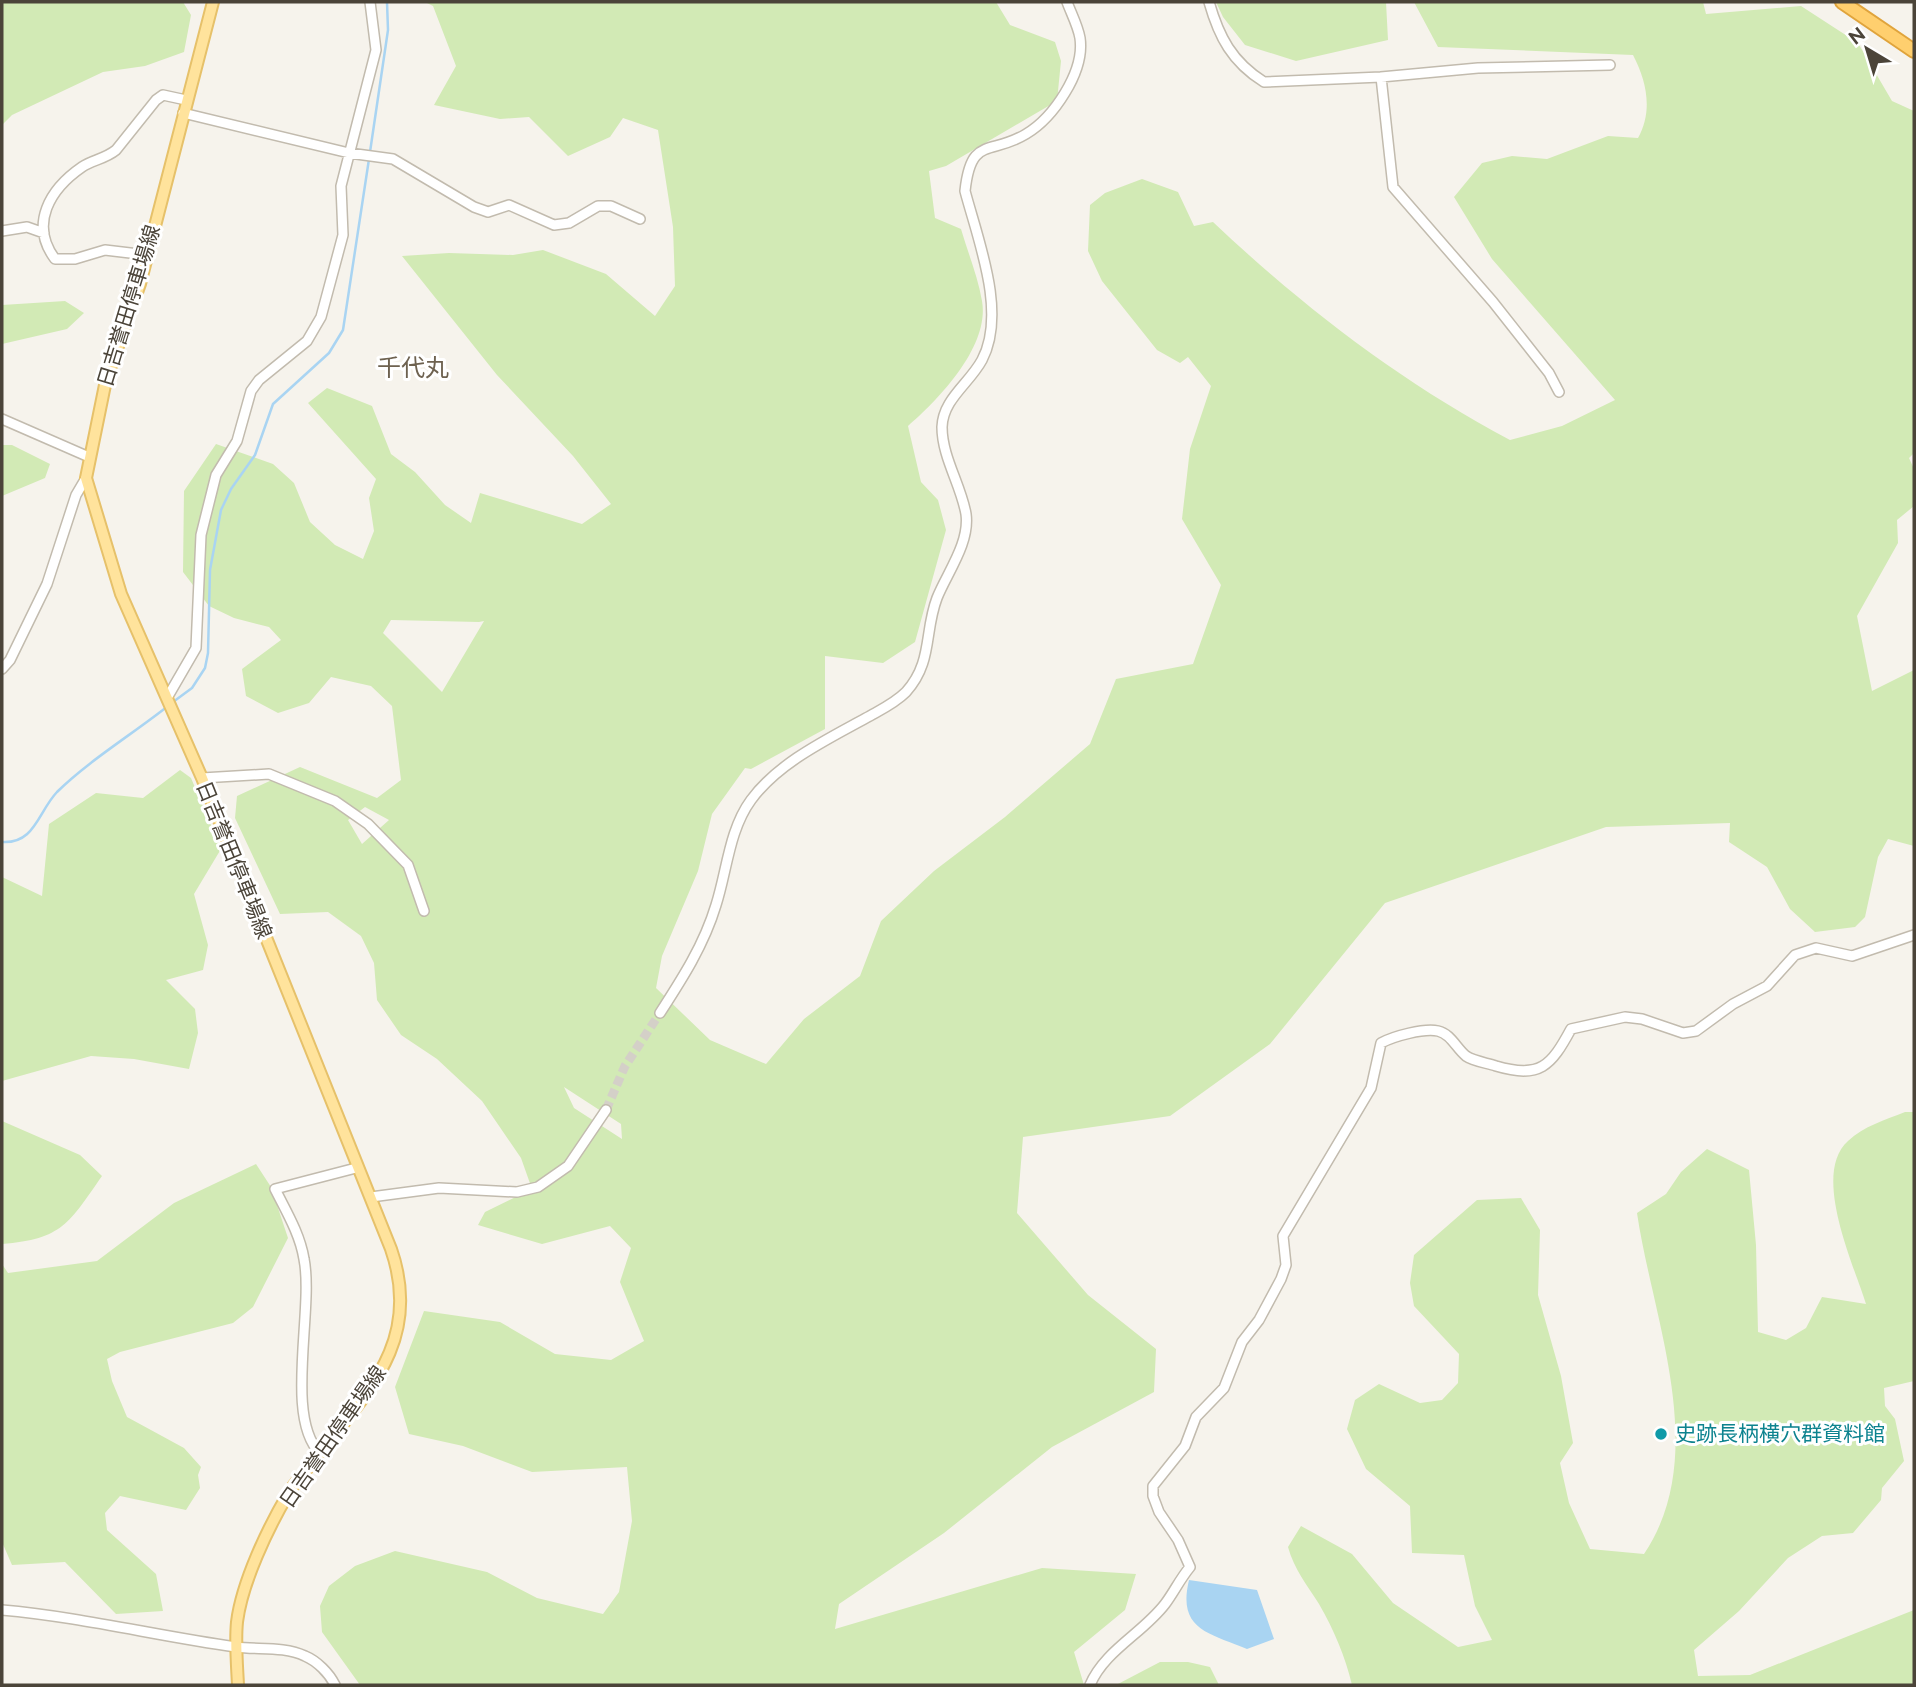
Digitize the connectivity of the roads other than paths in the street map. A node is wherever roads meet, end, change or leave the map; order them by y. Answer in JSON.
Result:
{"nodes":[{"id":1,"x":213,"y":2,"type":"edge"},
{"id":2,"x":370,"y":2,"type":"edge"},
{"id":3,"x":1067,"y":2,"type":"edge"},
{"id":4,"x":1209,"y":2,"type":"edge"},
{"id":5,"x":1842,"y":2,"type":"edge"},
{"id":6,"x":1914,"y":51,"type":"edge"},
{"id":7,"x":1610,"y":65,"type":"dead end"},
{"id":8,"x":1381,"y":77,"type":"junction"},
{"id":9,"x":187,"y":100,"type":"junction"},
{"id":10,"x":183,"y":113,"type":"junction"},
{"id":11,"x":349,"y":153,"type":"junction"},
{"id":12,"x":640,"y":219,"type":"dead end"},
{"id":13,"x":2,"y":232,"type":"edge"},
{"id":14,"x":44,"y":233,"type":"junction"},
{"id":15,"x":147,"y":255,"type":"junction"},
{"id":16,"x":1559,"y":392,"type":"dead end"},
{"id":17,"x":2,"y":419,"type":"edge"},
{"id":18,"x":89,"y":457,"type":"junction"},
{"id":19,"x":86,"y":478,"type":"junction"},
{"id":20,"x":2,"y":670,"type":"edge"},
{"id":21,"x":167,"y":698,"type":"junction"},
{"id":22,"x":202,"y":778,"type":"junction"},
{"id":23,"x":424,"y":911,"type":"dead end"},
{"id":24,"x":1914,"y":935,"type":"edge"},
{"id":25,"x":660,"y":1013,"type":"tunnel mouth"},
{"id":26,"x":606,"y":1110,"type":"tunnel mouth"},
{"id":27,"x":356,"y":1168,"type":"junction"},
{"id":28,"x":371,"y":1197,"type":"junction"},
{"id":29,"x":320,"y":1453,"type":"junction"},
{"id":30,"x":2,"y":1610,"type":"edge"},
{"id":31,"x":237,"y":1647,"type":"junction"},
{"id":32,"x":238,"y":1685,"type":"edge"},
{"id":33,"x":335,"y":1685,"type":"edge"},
{"id":34,"x":1090,"y":1685,"type":"edge"}],
"edges":[{"from":1,"to":9,"type":"main road","name":"日吉誉田停車場線"},
{"from":2,"to":11,"type":"street"},
{"from":3,"to":25,"type":"street"},
{"from":4,"to":8,"type":"street"},
{"from":5,"to":6,"type":"highway"},
{"from":7,"to":8,"type":"street"},
{"from":8,"to":16,"type":"street"},
{"from":9,"to":10,"type":"main road","name":"日吉誉田停車場線"},
{"from":9,"to":14,"type":"street"},
{"from":10,"to":11,"type":"street"},
{"from":10,"to":15,"type":"main road","name":"日吉誉田停車場線"},
{"from":11,"to":12,"type":"street"},
{"from":11,"to":21,"type":"street"},
{"from":13,"to":14,"type":"street"},
{"from":14,"to":15,"type":"street"},
{"from":15,"to":18,"type":"main road","name":"日吉誉田停車場線"},
{"from":17,"to":18,"type":"street"},
{"from":18,"to":19,"type":"main road","name":"日吉誉田停車場線"},
{"from":19,"to":20,"type":"street"},
{"from":19,"to":21,"type":"main road","name":"日吉誉田停車場線"},
{"from":21,"to":22,"type":"main road","name":"日吉誉田停車場線"},
{"from":22,"to":23,"type":"street"},
{"from":22,"to":27,"type":"main road","name":"日吉誉田停車場線"},
{"from":24,"to":34,"type":"street"},
{"from":26,"to":28,"type":"street"},
{"from":27,"to":28,"type":"main road","name":"日吉誉田停車場線"},
{"from":27,"to":29,"type":"street"},
{"from":28,"to":29,"type":"main road","name":"日吉誉田停車場線"},
{"from":29,"to":31,"type":"main road","name":"日吉誉田停車場線"},
{"from":30,"to":31,"type":"street"},
{"from":31,"to":32,"type":"main road","name":"日吉誉田停車場線"},
{"from":31,"to":33,"type":"street"}]}
